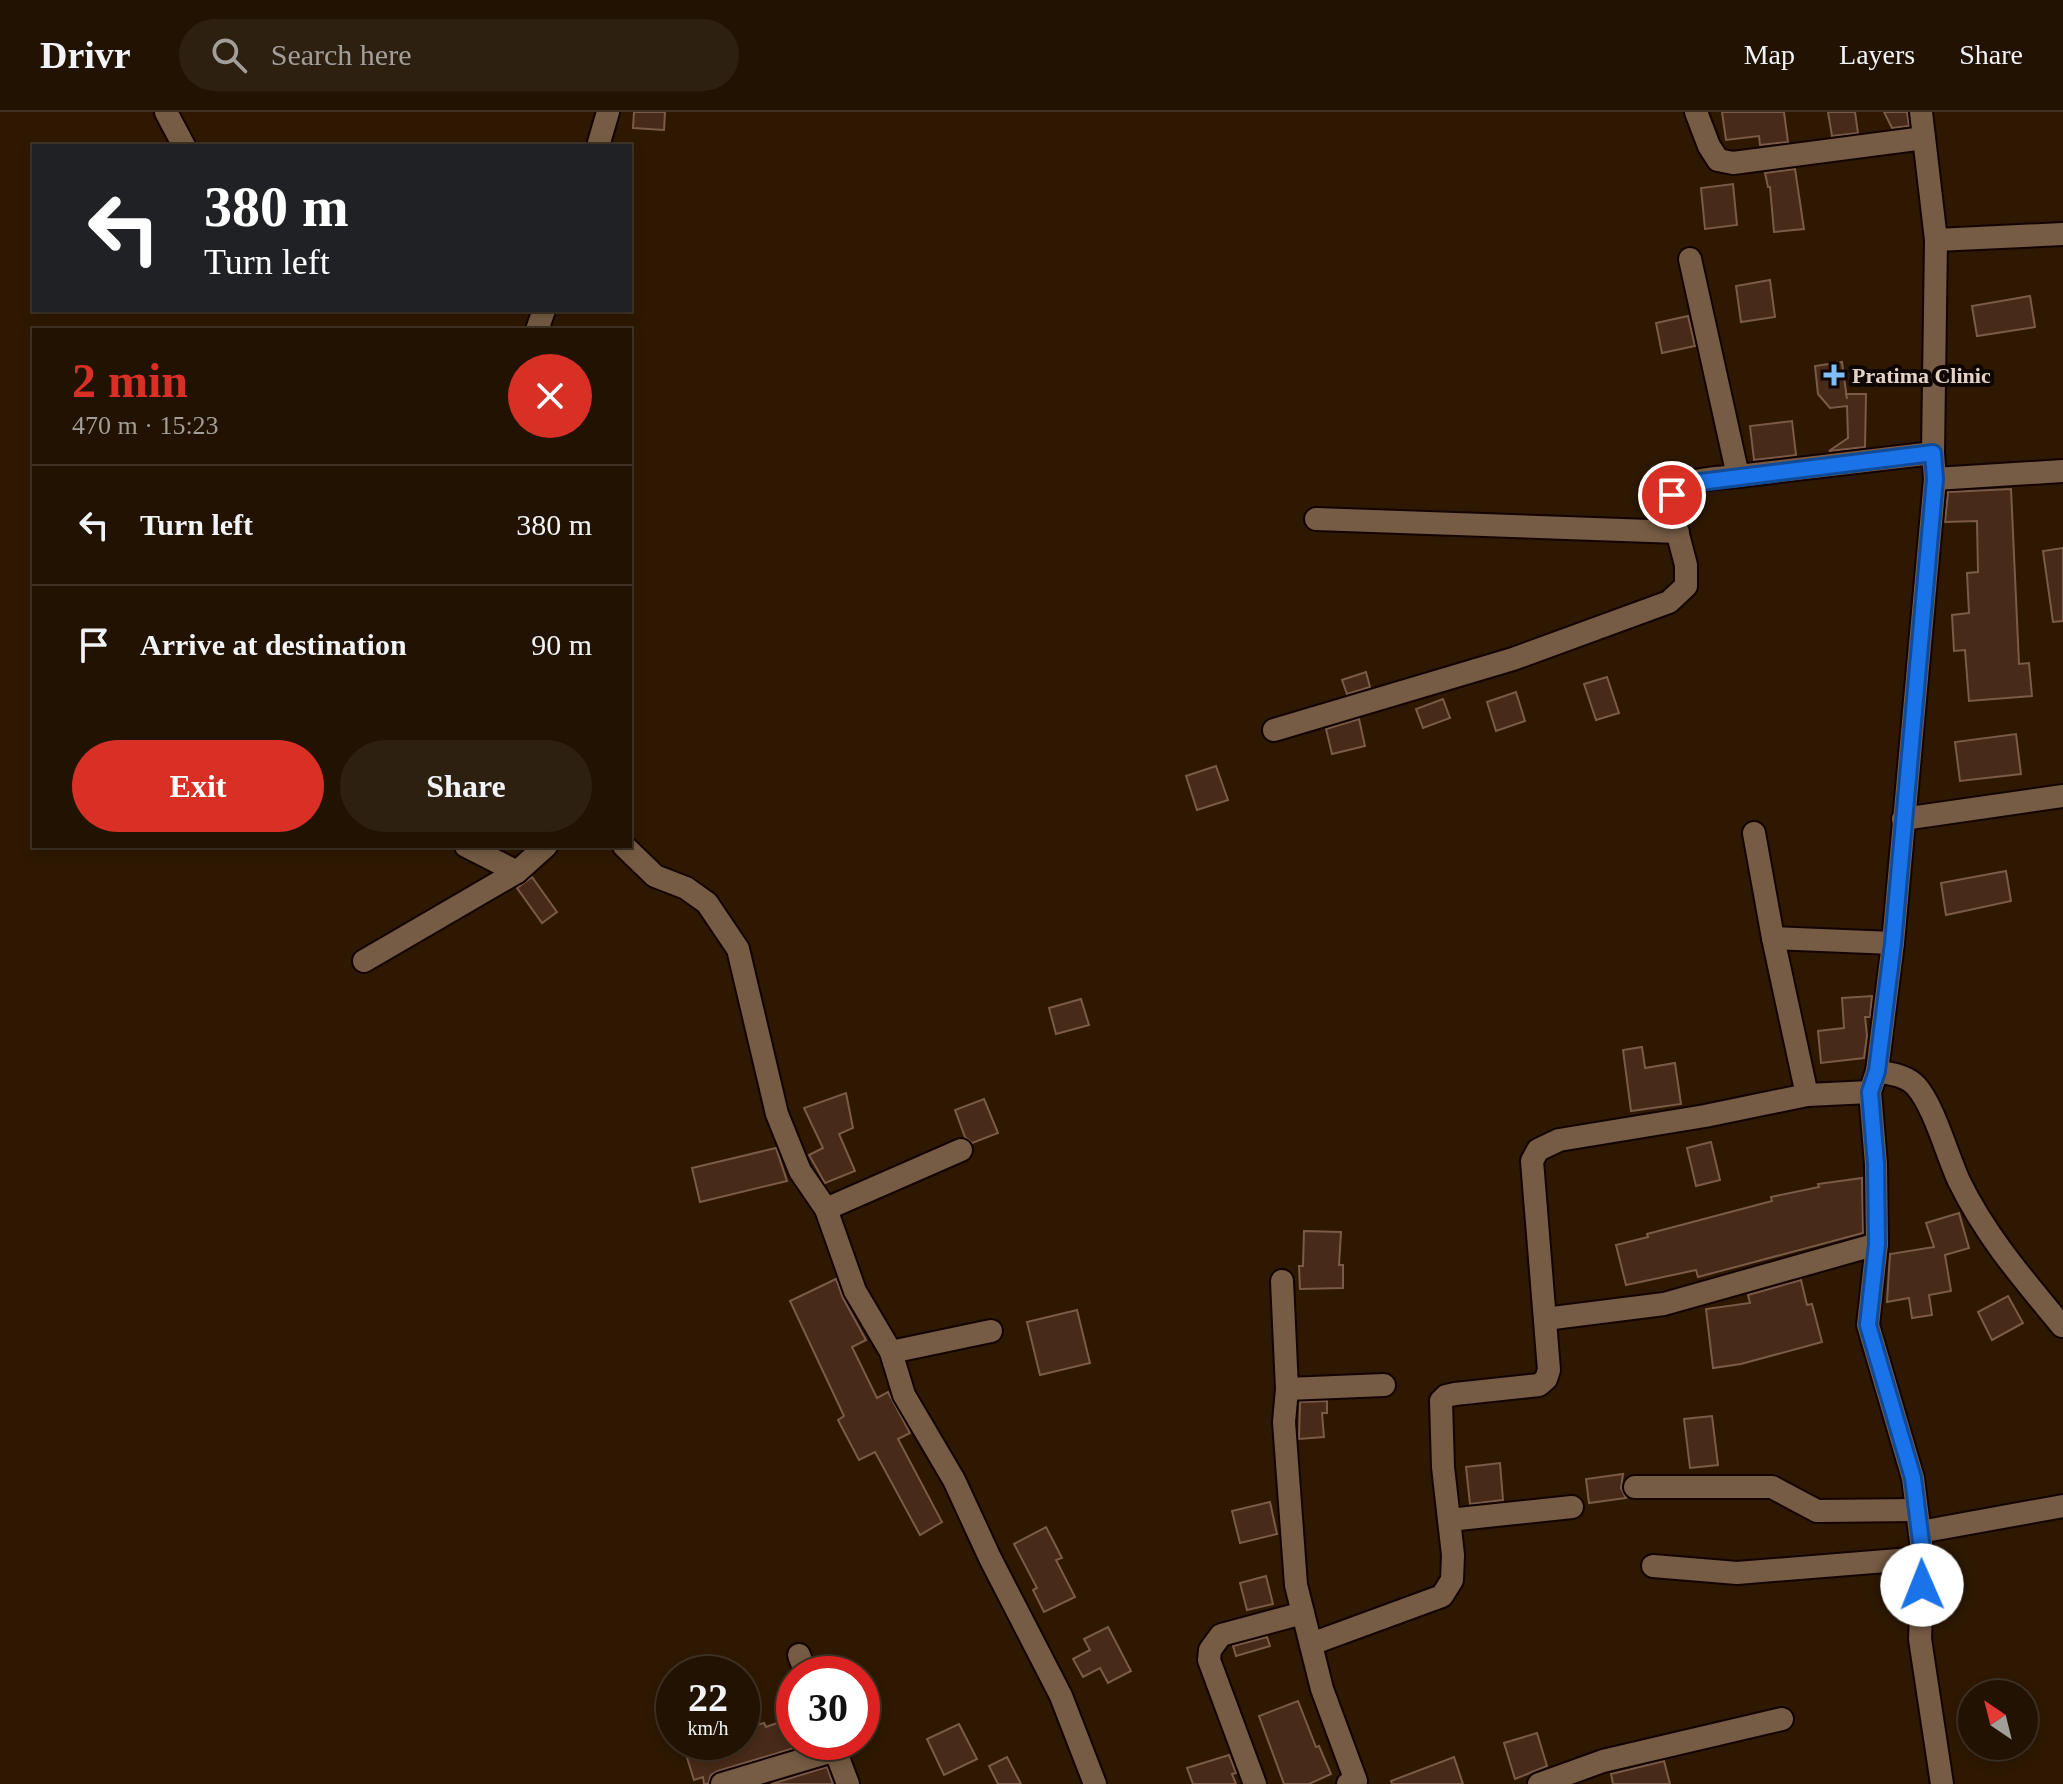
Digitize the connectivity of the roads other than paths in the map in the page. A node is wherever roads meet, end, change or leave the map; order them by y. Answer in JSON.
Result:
{"nodes":[{"id":1,"x":166,"y":112,"type":"edge"},
{"id":2,"x":608,"y":112,"type":"edge"},
{"id":3,"x":1696,"y":112,"type":"edge"},
{"id":4,"x":1921,"y":112,"type":"edge"},
{"id":5,"x":1924,"y":138,"type":"junction"},
{"id":6,"x":183,"y":144,"type":"edge"},
{"id":7,"x":599,"y":144,"type":"edge"},
{"id":8,"x":2063,"y":234,"type":"edge"},
{"id":9,"x":1936,"y":240,"type":"junction"},
{"id":10,"x":1690,"y":259,"type":"dead end"},
{"id":11,"x":1933,"y":453,"type":"junction"},
{"id":12,"x":2063,"y":471,"type":"edge"},
{"id":13,"x":1738,"y":476,"type":"junction"},
{"id":14,"x":1935,"y":479,"type":"junction"},
{"id":15,"x":1316,"y":519,"type":"dead end"},
{"id":16,"x":1678,"y":532,"type":"junction"},
{"id":17,"x":1274,"y":730,"type":"dead end"},
{"id":18,"x":2063,"y":796,"type":"edge"},
{"id":19,"x":1903,"y":819,"type":"junction"},
{"id":20,"x":1754,"y":833,"type":"dead end"},
{"id":21,"x":470,"y":848,"type":"edge"},
{"id":22,"x":544,"y":848,"type":"edge"},
{"id":23,"x":626,"y":848,"type":"edge"},
{"id":24,"x":517,"y":872,"type":"junction"},
{"id":25,"x":1773,"y":938,"type":"junction"},
{"id":26,"x":1893,"y":943,"type":"junction"},
{"id":27,"x":364,"y":961,"type":"dead end"},
{"id":28,"x":1873,"y":1081,"type":"junction"},
{"id":29,"x":1807,"y":1095,"type":"junction"},
{"id":30,"x":961,"y":1150,"type":"dead end"},
{"id":31,"x":826,"y":1209,"type":"junction"},
{"id":32,"x":1877,"y":1244,"type":"junction"},
{"id":33,"x":1282,"y":1281,"type":"dead end"},
{"id":34,"x":1545,"y":1319,"type":"junction"},
{"id":35,"x":2062,"y":1326,"type":"edge"},
{"id":36,"x":991,"y":1331,"type":"dead end"},
{"id":37,"x":891,"y":1352,"type":"junction"},
{"id":38,"x":1384,"y":1385,"type":"dead end"},
{"id":39,"x":1287,"y":1389,"type":"junction"},
{"id":40,"x":1635,"y":1487,"type":"dead end"},
{"id":41,"x":2063,"y":1506,"type":"edge"},
{"id":42,"x":1572,"y":1507,"type":"dead end"},
{"id":43,"x":1449,"y":1520,"type":"junction"},
{"id":44,"x":1918,"y":1521,"type":"junction"},
{"id":45,"x":1923,"y":1558,"type":"junction"},
{"id":46,"x":1653,"y":1566,"type":"dead end"},
{"id":47,"x":1303,"y":1613,"type":"junction"},
{"id":48,"x":1311,"y":1644,"type":"junction"},
{"id":49,"x":1782,"y":1719,"type":"dead end"},
{"id":50,"x":793,"y":1760,"type":"edge"},
{"id":51,"x":839,"y":1760,"type":"edge"},
{"id":52,"x":722,"y":1784,"type":"edge"},
{"id":53,"x":848,"y":1784,"type":"edge"},
{"id":54,"x":1095,"y":1784,"type":"edge"},
{"id":55,"x":1255,"y":1784,"type":"edge"},
{"id":56,"x":1348,"y":1784,"type":"edge"},
{"id":57,"x":1539,"y":1784,"type":"edge"},
{"id":58,"x":1942,"y":1784,"type":"edge"}],
"edges":[{"from":1,"to":6,"type":"street"},
{"from":2,"to":7,"type":"street"},
{"from":3,"to":5,"type":"street"},
{"from":4,"to":5,"type":"street"},
{"from":5,"to":9,"type":"street"},
{"from":8,"to":9,"type":"street"},
{"from":9,"to":11,"type":"street"},
{"from":10,"to":13,"type":"street"},
{"from":11,"to":13,"type":"street"},
{"from":11,"to":14,"type":"street"},
{"from":12,"to":14,"type":"street"},
{"from":13,"to":16,"type":"street"},
{"from":14,"to":19,"type":"street"},
{"from":15,"to":16,"type":"street"},
{"from":16,"to":17,"type":"street"},
{"from":18,"to":19,"type":"street"},
{"from":19,"to":26,"type":"street"},
{"from":20,"to":25,"type":"street"},
{"from":21,"to":24,"type":"street"},
{"from":22,"to":24,"type":"street"},
{"from":23,"to":31,"type":"street"},
{"from":24,"to":27,"type":"street"},
{"from":25,"to":26,"type":"street"},
{"from":25,"to":29,"type":"street"},
{"from":26,"to":28,"type":"street"},
{"from":28,"to":29,"type":"street"},
{"from":28,"to":32,"type":"street"},
{"from":28,"to":35,"type":"street"},
{"from":29,"to":34,"type":"street"},
{"from":30,"to":31,"type":"street"},
{"from":31,"to":37,"type":"street"},
{"from":32,"to":34,"type":"street"},
{"from":32,"to":44,"type":"street"},
{"from":33,"to":39,"type":"street"},
{"from":34,"to":43,"type":"street"},
{"from":36,"to":37,"type":"street"},
{"from":37,"to":54,"type":"street"},
{"from":38,"to":39,"type":"street"},
{"from":39,"to":47,"type":"street"},
{"from":40,"to":44,"type":"street"},
{"from":41,"to":44,"type":"street"},
{"from":42,"to":43,"type":"street"},
{"from":43,"to":48,"type":"street"},
{"from":44,"to":45,"type":"street"},
{"from":45,"to":46,"type":"street"},
{"from":45,"to":58,"type":"street"},
{"from":47,"to":48,"type":"street"},
{"from":47,"to":55,"type":"street"},
{"from":48,"to":56,"type":"street"},
{"from":49,"to":57,"type":"street"},
{"from":50,"to":52,"type":"street"},
{"from":51,"to":53,"type":"street"}]}
